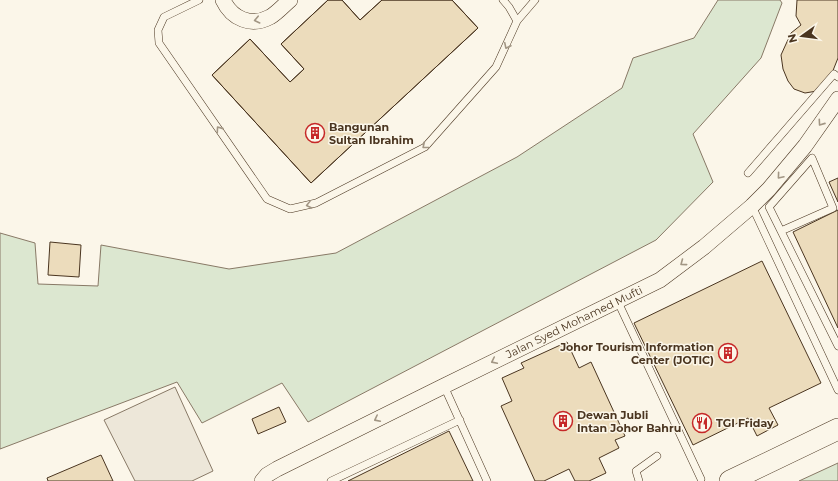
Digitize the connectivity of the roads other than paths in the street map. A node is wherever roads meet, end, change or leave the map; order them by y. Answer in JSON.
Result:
{"nodes":[{"id":1,"x":199,"y":0,"type":"edge"},
{"id":2,"x":222,"y":0,"type":"edge"},
{"id":3,"x":290,"y":0,"type":"edge"},
{"id":4,"x":503,"y":0,"type":"edge"},
{"id":5,"x":535,"y":0,"type":"edge"},
{"id":6,"x":517,"y":21,"type":"junction"},
{"id":7,"x":838,"y":77,"type":"edge"},
{"id":8,"x":838,"y":99,"type":"edge"},
{"id":9,"x":748,"y":173,"type":"dead end"},
{"id":10,"x":752,"y":206,"type":"junction"},
{"id":11,"x":782,"y":231,"type":"junction"},
{"id":12,"x":618,"y":302,"type":"junction"},
{"id":13,"x":838,"y":346,"type":"edge"},
{"id":14,"x":444,"y":386,"type":"junction"},
{"id":15,"x":838,"y":390,"type":"edge"},
{"id":16,"x":460,"y":420,"type":"junction"},
{"id":17,"x":838,"y":429,"type":"edge"},
{"id":18,"x":658,"y":456,"type":"dead end"},
{"id":19,"x":701,"y":479,"type":"dead end"},
{"id":20,"x":262,"y":481,"type":"edge"},
{"id":21,"x":331,"y":481,"type":"edge"},
{"id":22,"x":487,"y":481,"type":"edge"},
{"id":23,"x":639,"y":481,"type":"edge"},
{"id":24,"x":730,"y":481,"type":"edge"}],
"edges":[{"from":6,"to":1,"type":"lane","one_way":true},
{"from":3,"to":2,"type":"street","one_way":true},
{"from":4,"to":6,"type":"lane"},
{"from":5,"to":6,"type":"lane"},
{"from":7,"to":9,"type":"lane"},
{"from":8,"to":10,"type":"street","name":"Jalan Syed Mohamed Mufti","one_way":true},
{"from":10,"to":12,"type":"street","name":"Jalan Syed Mohamed Mufti","one_way":true},
{"from":10,"to":15,"type":"lane"},
{"from":11,"to":11,"type":"lane"},
{"from":11,"to":13,"type":"lane"},
{"from":12,"to":14,"type":"street","name":"Jalan Syed Mohamed Mufti","one_way":true},
{"from":12,"to":19,"type":"lane"},
{"from":14,"to":16,"type":"lane"},
{"from":14,"to":20,"type":"street","name":"Jalan Syed Mohamed Mufti","one_way":true},
{"from":16,"to":21,"type":"lane"},
{"from":16,"to":22,"type":"lane"},
{"from":17,"to":24,"type":"main road"},
{"from":18,"to":23,"type":"lane"}]}
